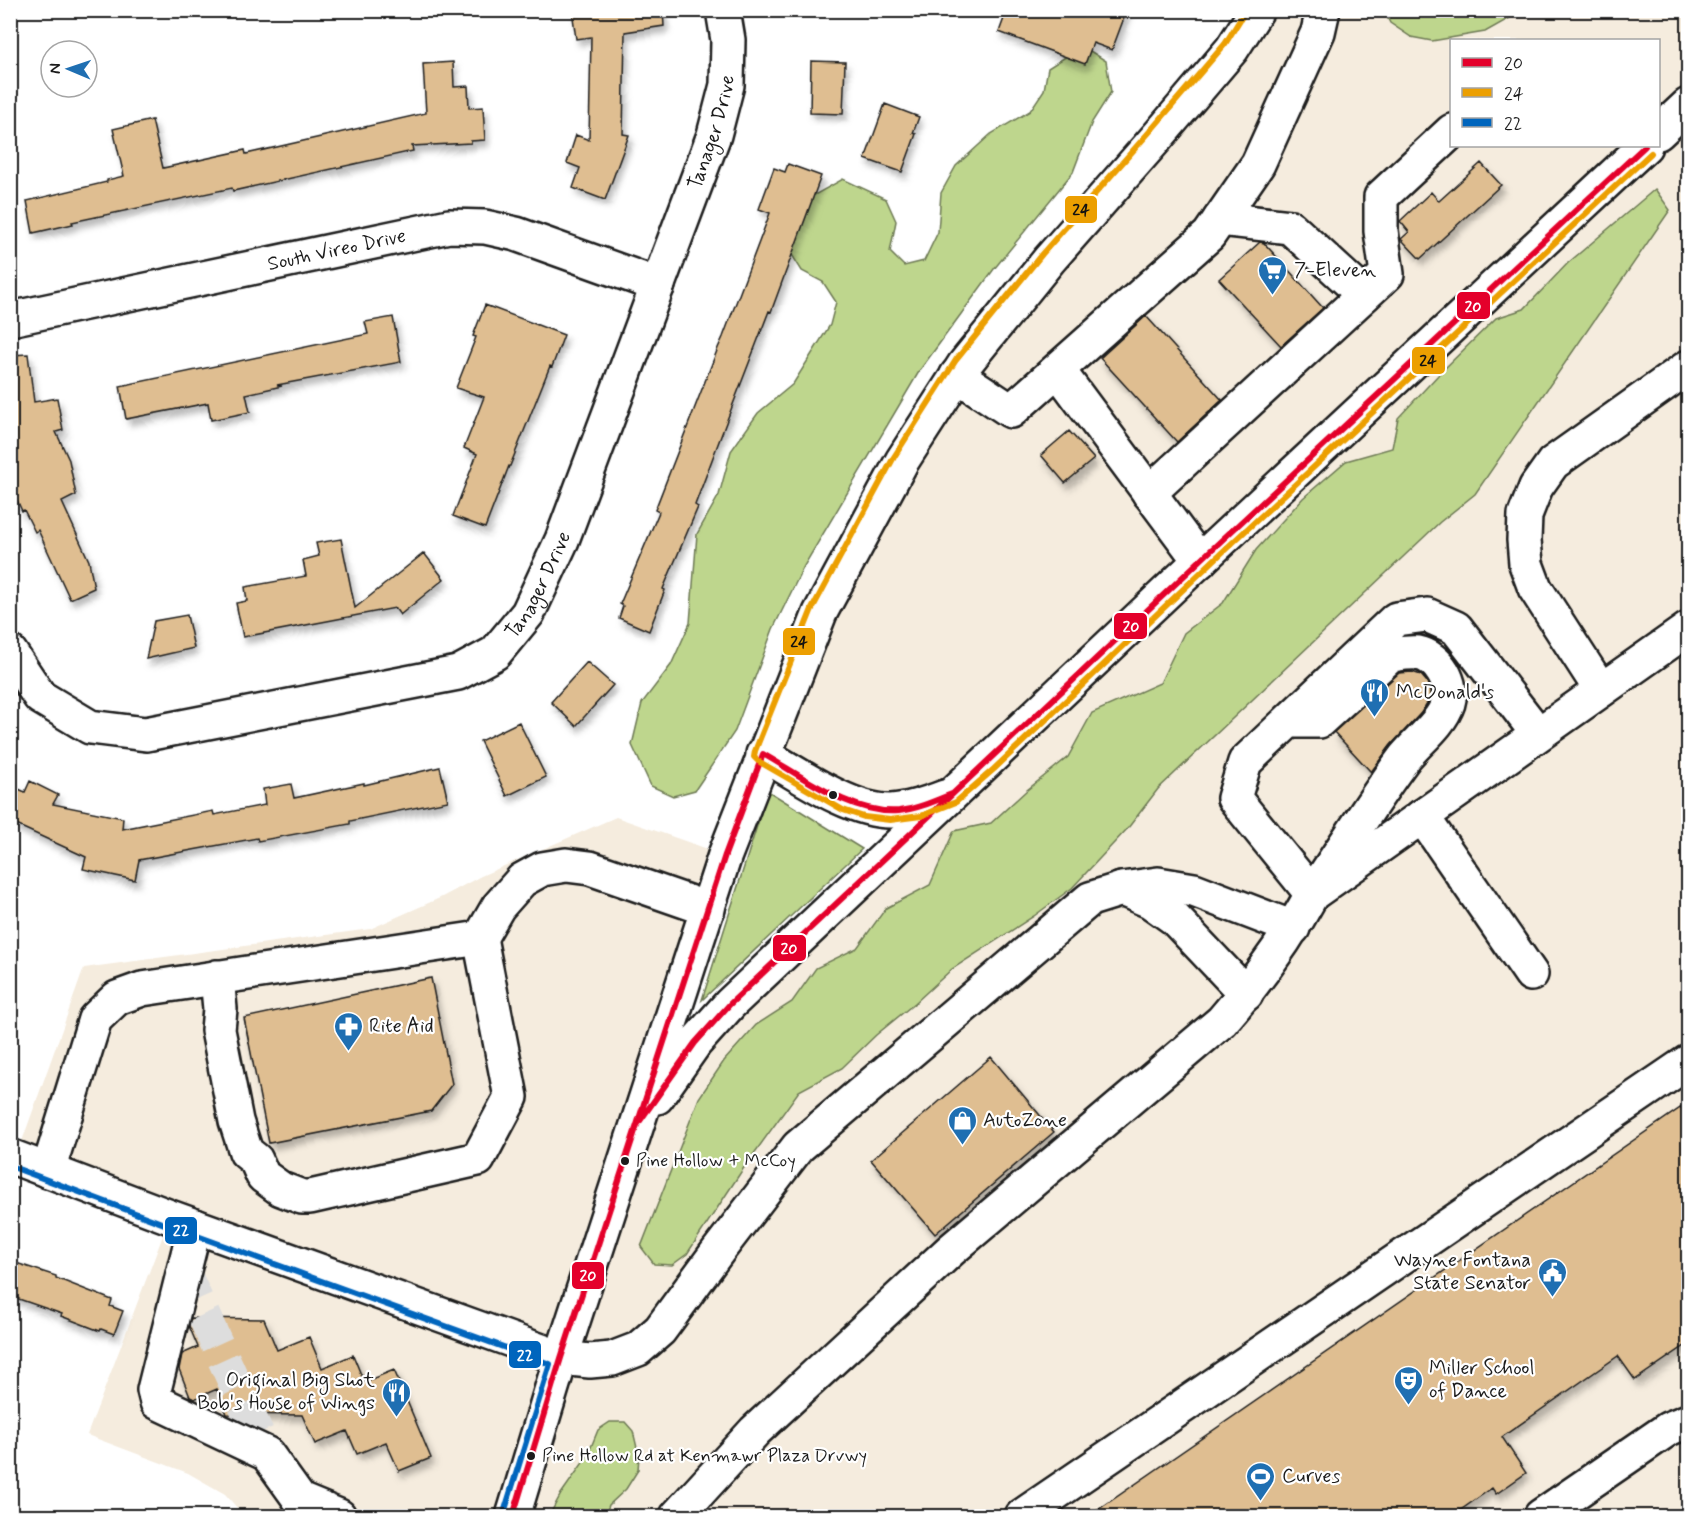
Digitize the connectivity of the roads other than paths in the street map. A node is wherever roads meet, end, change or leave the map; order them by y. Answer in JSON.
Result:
{"nodes":[{"id":1,"x":723,"y":10,"type":"edge"},
{"id":2,"x":1257,"y":10,"type":"edge"},
{"id":3,"x":1323,"y":10,"type":"edge"},
{"id":4,"x":1689,"y":105,"type":"edge"},
{"id":5,"x":1660,"y":132,"type":"edge"},
{"id":6,"x":1450,"y":133,"type":"edge"},
{"id":7,"x":1644,"y":147,"type":"edge"},
{"id":8,"x":1220,"y":219,"type":"junction"},
{"id":9,"x":658,"y":285,"type":"junction"},
{"id":10,"x":1364,"y":295,"type":"junction"},
{"id":11,"x":10,"y":319,"type":"edge"},
{"id":12,"x":1689,"y":367,"type":"edge"},
{"id":13,"x":1058,"y":370,"type":"junction"},
{"id":14,"x":957,"y":375,"type":"junction"},
{"id":15,"x":1149,"y":493,"type":"junction"},
{"id":16,"x":1200,"y":561,"type":"junction"},
{"id":17,"x":1689,"y":629,"type":"edge"},
{"id":18,"x":10,"y":651,"type":"edge"},
{"id":19,"x":1601,"y":690,"type":"junction"},
{"id":20,"x":1289,"y":721,"type":"junction"},
{"id":21,"x":1539,"y":734,"type":"junction"},
{"id":22,"x":764,"y":754,"type":"junction"},
{"id":23,"x":952,"y":794,"type":"junction"},
{"id":24,"x":1422,"y":816,"type":"junction"},
{"id":25,"x":1122,"y":889,"type":"junction"},
{"id":26,"x":1312,"y":894,"type":"junction"},
{"id":27,"x":708,"y":909,"type":"junction"},
{"id":28,"x":1293,"y":928,"type":"junction"},
{"id":29,"x":480,"y":938,"type":"junction"},
{"id":30,"x":1531,"y":974,"type":"dead end"},
{"id":31,"x":217,"y":977,"type":"junction"},
{"id":32,"x":1246,"y":994,"type":"junction"},
{"id":33,"x":1689,"y":1062,"type":"edge"},
{"id":34,"x":637,"y":1125,"type":"junction"},
{"id":35,"x":10,"y":1156,"type":"edge"},
{"id":36,"x":48,"y":1171,"type":"junction"},
{"id":37,"x":195,"y":1226,"type":"junction"},
{"id":38,"x":561,"y":1358,"type":"junction"},
{"id":39,"x":1689,"y":1421,"type":"edge"},
{"id":40,"x":339,"y":1516,"type":"edge"},
{"id":41,"x":513,"y":1516,"type":"edge"},
{"id":42,"x":677,"y":1516,"type":"edge"},
{"id":43,"x":1022,"y":1516,"type":"edge"},
{"id":44,"x":1541,"y":1516,"type":"edge"}],
"edges":[{"from":1,"to":9,"type":"street","name":"Tanager Drive"},
{"from":2,"to":14,"type":"street"},
{"from":3,"to":8,"type":"street"},
{"from":4,"to":5,"type":"street"},
{"from":6,"to":10,"type":"street"},
{"from":7,"to":16,"type":"street"},
{"from":8,"to":10,"type":"street"},
{"from":8,"to":13,"type":"street"},
{"from":9,"to":11,"type":"street","name":"South Vireo Drive"},
{"from":9,"to":18,"type":"street","name":"Tanager Drive"},
{"from":10,"to":15,"type":"street"},
{"from":12,"to":19,"type":"street"},
{"from":13,"to":14,"type":"street"},
{"from":13,"to":15,"type":"street"},
{"from":14,"to":22,"type":"street"},
{"from":15,"to":16,"type":"street"},
{"from":16,"to":23,"type":"street"},
{"from":17,"to":19,"type":"street"},
{"from":19,"to":21,"type":"street"},
{"from":20,"to":21,"type":"street"},
{"from":20,"to":26,"type":"street"},
{"from":20,"to":26,"type":"street"},
{"from":21,"to":24,"type":"street"},
{"from":22,"to":23,"type":"street"},
{"from":22,"to":27,"type":"street"},
{"from":23,"to":34,"type":"street"},
{"from":24,"to":26,"type":"street"},
{"from":24,"to":30,"type":"street"},
{"from":25,"to":28,"type":"street"},
{"from":25,"to":32,"type":"street"},
{"from":25,"to":38,"type":"street"},
{"from":26,"to":28,"type":"street"},
{"from":27,"to":29,"type":"street"},
{"from":27,"to":34,"type":"street"},
{"from":28,"to":32,"type":"street"},
{"from":29,"to":31,"type":"street"},
{"from":29,"to":31,"type":"street"},
{"from":31,"to":36,"type":"street"},
{"from":32,"to":42,"type":"street"},
{"from":33,"to":43,"type":"street"},
{"from":34,"to":38,"type":"street"},
{"from":35,"to":36,"type":"street"},
{"from":36,"to":37,"type":"street"},
{"from":37,"to":38,"type":"street"},
{"from":37,"to":40,"type":"street"},
{"from":38,"to":41,"type":"street"},
{"from":39,"to":44,"type":"street"}]}
